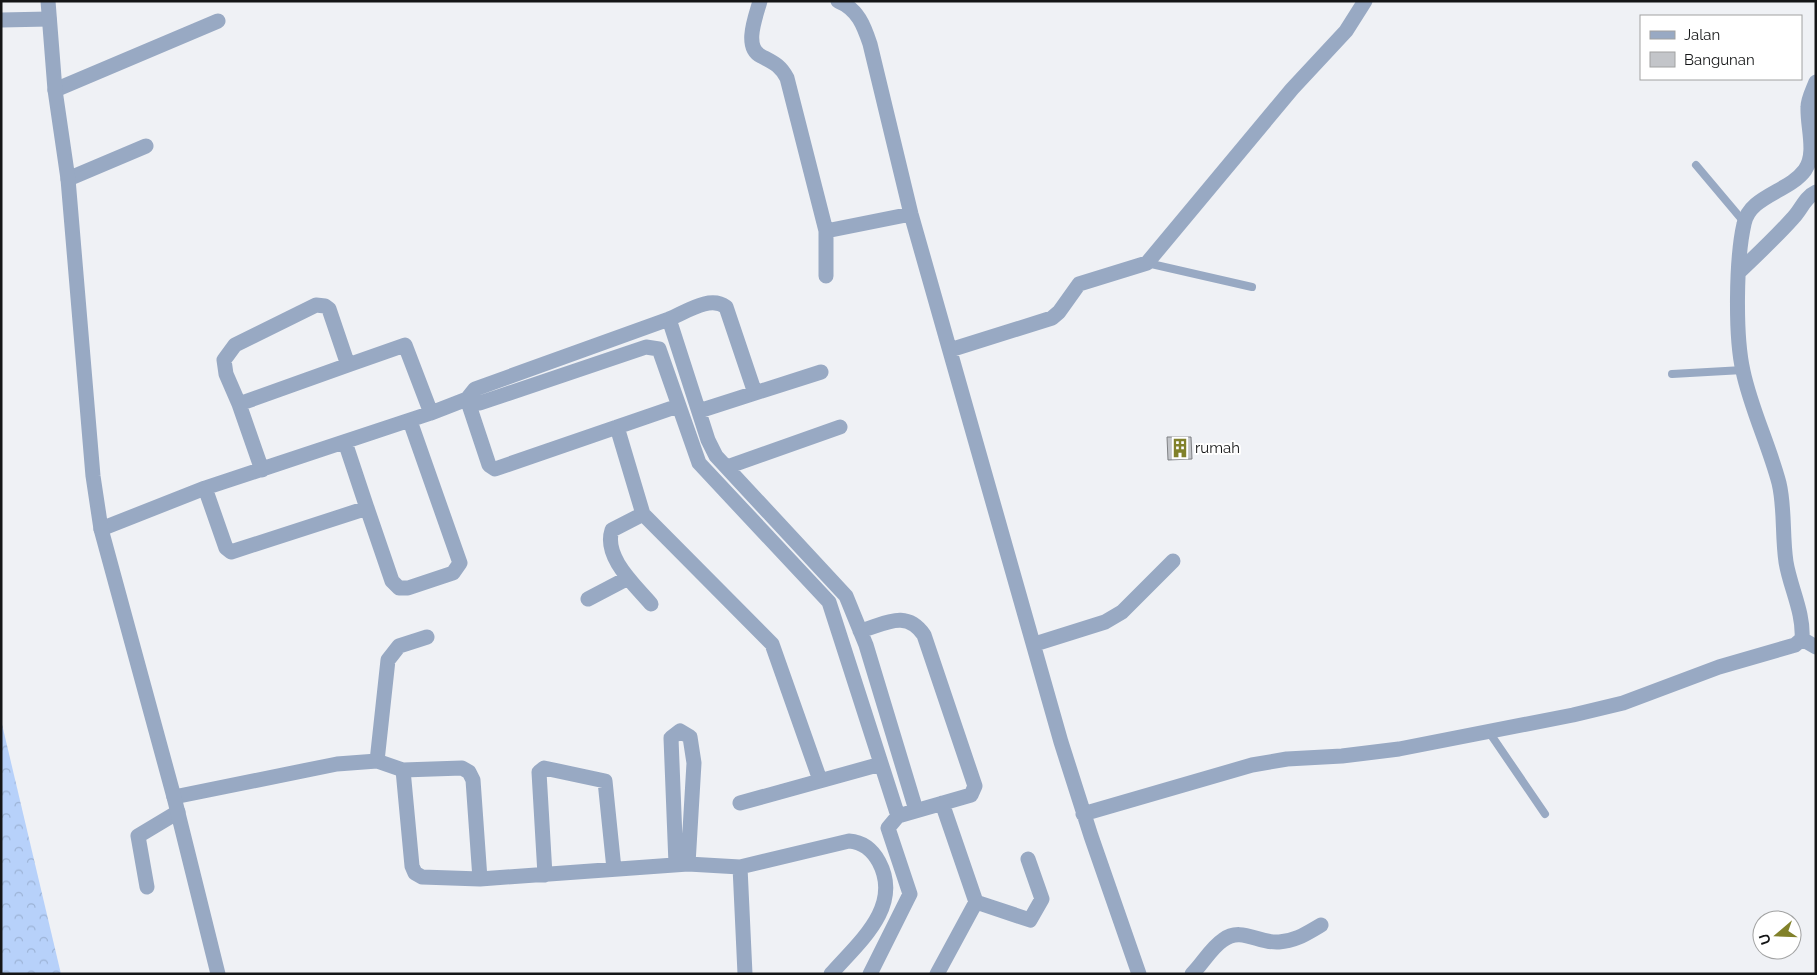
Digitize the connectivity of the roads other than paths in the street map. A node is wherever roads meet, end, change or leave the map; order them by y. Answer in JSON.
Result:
{"nodes":[{"id":1,"x":48,"y":1,"type":"edge"},
{"id":2,"x":760,"y":1,"type":"edge"},
{"id":3,"x":1365,"y":1,"type":"edge"},
{"id":4,"x":845,"y":2,"type":"edge"},
{"id":5,"x":49,"y":19,"type":"junction"},
{"id":6,"x":1,"y":20,"type":"edge"},
{"id":7,"x":218,"y":21,"type":"dead end"},
{"id":8,"x":1816,"y":82,"type":"edge"},
{"id":9,"x":55,"y":90,"type":"junction"},
{"id":10,"x":146,"y":146,"type":"dead end"},
{"id":11,"x":1696,"y":165,"type":"dead end"},
{"id":12,"x":68,"y":179,"type":"junction"},
{"id":13,"x":1816,"y":192,"type":"edge"},
{"id":14,"x":911,"y":214,"type":"junction"},
{"id":15,"x":1744,"y":222,"type":"junction"},
{"id":16,"x":826,"y":231,"type":"junction"},
{"id":17,"x":1147,"y":263,"type":"junction"},
{"id":18,"x":1740,"y":271,"type":"junction"},
{"id":19,"x":826,"y":276,"type":"dead end"},
{"id":20,"x":1252,"y":286,"type":"dead end"},
{"id":21,"x":669,"y":319,"type":"junction"},
{"id":22,"x":950,"y":350,"type":"junction"},
{"id":23,"x":348,"y":365,"type":"junction"},
{"id":24,"x":1743,"y":370,"type":"junction"},
{"id":25,"x":821,"y":372,"type":"dead end"},
{"id":26,"x":1672,"y":374,"type":"dead end"},
{"id":27,"x":755,"y":393,"type":"junction"},
{"id":28,"x":466,"y":400,"type":"junction"},
{"id":29,"x":239,"y":404,"type":"junction"},
{"id":30,"x":678,"y":406,"type":"junction"},
{"id":31,"x":699,"y":411,"type":"junction"},
{"id":32,"x":431,"y":413,"type":"junction"},
{"id":33,"x":410,"y":421,"type":"junction"},
{"id":34,"x":617,"y":427,"type":"junction"},
{"id":35,"x":840,"y":427,"type":"dead end"},
{"id":36,"x":708,"y":440,"type":"junction"},
{"id":37,"x":345,"y":442,"type":"junction"},
{"id":38,"x":692,"y":446,"type":"junction"},
{"id":39,"x":727,"y":468,"type":"junction"},
{"id":40,"x":262,"y":470,"type":"junction"},
{"id":41,"x":205,"y":488,"type":"junction"},
{"id":42,"x":367,"y":508,"type":"junction"},
{"id":43,"x":643,"y":514,"type":"junction"},
{"id":44,"x":101,"y":528,"type":"junction"},
{"id":45,"x":1173,"y":561,"type":"dead end"},
{"id":46,"x":628,"y":578,"type":"junction"},
{"id":47,"x":588,"y":599,"type":"dead end"},
{"id":48,"x":651,"y":604,"type":"dead end"},
{"id":49,"x":1807,"y":630,"type":"edge"},
{"id":50,"x":427,"y":637,"type":"dead end"},
{"id":51,"x":863,"y":638,"type":"junction"},
{"id":52,"x":1035,"y":644,"type":"junction"},
{"id":53,"x":1816,"y":647,"type":"edge"},
{"id":54,"x":845,"y":652,"type":"junction"},
{"id":55,"x":1489,"y":732,"type":"junction"},
{"id":56,"x":377,"y":761,"type":"junction"},
{"id":57,"x":881,"y":764,"type":"junction"},
{"id":58,"x":403,"y":770,"type":"junction"},
{"id":59,"x":820,"y":780,"type":"junction"},
{"id":60,"x":673,"y":791,"type":"junction"},
{"id":61,"x":692,"y":791,"type":"junction"},
{"id":62,"x":174,"y":797,"type":"junction"},
{"id":63,"x":740,"y":803,"type":"dead end"},
{"id":64,"x":942,"y":803,"type":"junction"},
{"id":65,"x":916,"y":810,"type":"junction"},
{"id":66,"x":178,"y":812,"type":"junction"},
{"id":67,"x":1083,"y":814,"type":"junction"},
{"id":68,"x":1545,"y":814,"type":"dead end"},
{"id":69,"x":898,"y":816,"type":"junction"},
{"id":70,"x":1028,"y":859,"type":"dead end"},
{"id":71,"x":682,"y":864,"type":"junction"},
{"id":72,"x":740,"y":867,"type":"junction"},
{"id":73,"x":614,"y":868,"type":"junction"},
{"id":74,"x":545,"y":875,"type":"junction"},
{"id":75,"x":480,"y":878,"type":"junction"},
{"id":76,"x":147,"y":887,"type":"dead end"},
{"id":77,"x":976,"y":902,"type":"junction"},
{"id":78,"x":1321,"y":925,"type":"dead end"},
{"id":79,"x":218,"y":974,"type":"edge"},
{"id":80,"x":745,"y":974,"type":"edge"},
{"id":81,"x":830,"y":974,"type":"edge"},
{"id":82,"x":870,"y":974,"type":"edge"},
{"id":83,"x":937,"y":974,"type":"edge"},
{"id":84,"x":1139,"y":974,"type":"edge"},
{"id":85,"x":1192,"y":974,"type":"edge"}],
"edges":[{"from":1,"to":5,"type":"street"},
{"from":2,"to":16,"type":"street"},
{"from":3,"to":17,"type":"street"},
{"from":4,"to":14,"type":"street"},
{"from":5,"to":6,"type":"street"},
{"from":5,"to":9,"type":"street"},
{"from":7,"to":9,"type":"street"},
{"from":8,"to":15,"type":"street"},
{"from":9,"to":12,"type":"street"},
{"from":10,"to":12,"type":"street"},
{"from":11,"to":15,"type":"lane"},
{"from":12,"to":44,"type":"street"},
{"from":13,"to":18,"type":"street"},
{"from":14,"to":16,"type":"street"},
{"from":14,"to":22,"type":"street"},
{"from":15,"to":18,"type":"street"},
{"from":16,"to":19,"type":"street"},
{"from":17,"to":20,"type":"lane"},
{"from":17,"to":22,"type":"street"},
{"from":18,"to":24,"type":"street"},
{"from":21,"to":27,"type":"street"},
{"from":21,"to":28,"type":"street"},
{"from":21,"to":31,"type":"street"},
{"from":22,"to":52,"type":"street"},
{"from":23,"to":29,"type":"street"},
{"from":23,"to":29,"type":"street"},
{"from":23,"to":32,"type":"street"},
{"from":24,"to":26,"type":"lane"},
{"from":24,"to":49,"type":"street"},
{"from":25,"to":27,"type":"street"},
{"from":27,"to":31,"type":"street"},
{"from":28,"to":30,"type":"street"},
{"from":28,"to":32,"type":"street"},
{"from":28,"to":34,"type":"street"},
{"from":29,"to":40,"type":"street"},
{"from":30,"to":34,"type":"street"},
{"from":30,"to":38,"type":"street"},
{"from":31,"to":36,"type":"street"},
{"from":32,"to":33,"type":"street"},
{"from":33,"to":37,"type":"street"},
{"from":33,"to":42,"type":"street"},
{"from":34,"to":43,"type":"street"},
{"from":35,"to":39,"type":"street"},
{"from":36,"to":38,"type":"street"},
{"from":36,"to":39,"type":"street"},
{"from":37,"to":40,"type":"street"},
{"from":37,"to":42,"type":"street"},
{"from":38,"to":54,"type":"street"},
{"from":39,"to":51,"type":"street"},
{"from":40,"to":41,"type":"street"},
{"from":41,"to":42,"type":"street"},
{"from":41,"to":44,"type":"street"},
{"from":43,"to":46,"type":"street"},
{"from":43,"to":59,"type":"street"},
{"from":44,"to":62,"type":"street"},
{"from":45,"to":52,"type":"street"},
{"from":46,"to":47,"type":"street"},
{"from":46,"to":48,"type":"street"},
{"from":49,"to":53,"type":"street"},
{"from":49,"to":55,"type":"street"},
{"from":50,"to":56,"type":"street"},
{"from":51,"to":54,"type":"street"},
{"from":51,"to":64,"type":"street"},
{"from":51,"to":65,"type":"street"},
{"from":52,"to":67,"type":"street"},
{"from":54,"to":57,"type":"street"},
{"from":55,"to":67,"type":"street"},
{"from":55,"to":68,"type":"lane"},
{"from":56,"to":58,"type":"street"},
{"from":56,"to":62,"type":"street"},
{"from":57,"to":59,"type":"street"},
{"from":57,"to":69,"type":"street"},
{"from":58,"to":75,"type":"street"},
{"from":58,"to":75,"type":"street"},
{"from":59,"to":63,"type":"street"},
{"from":60,"to":61,"type":"street"},
{"from":60,"to":61,"type":"street"},
{"from":60,"to":71,"type":"street"},
{"from":61,"to":71,"type":"street"},
{"from":62,"to":66,"type":"street"},
{"from":64,"to":65,"type":"street"},
{"from":64,"to":77,"type":"street"},
{"from":65,"to":69,"type":"street"},
{"from":66,"to":76,"type":"street"},
{"from":66,"to":79,"type":"street"},
{"from":67,"to":84,"type":"street"},
{"from":69,"to":82,"type":"street"},
{"from":70,"to":77,"type":"street"},
{"from":71,"to":72,"type":"street"},
{"from":71,"to":73,"type":"street"},
{"from":72,"to":80,"type":"street"},
{"from":72,"to":81,"type":"street"},
{"from":73,"to":74,"type":"street"},
{"from":73,"to":74,"type":"street"},
{"from":74,"to":75,"type":"street"},
{"from":77,"to":83,"type":"street"},
{"from":78,"to":85,"type":"street"}]}
